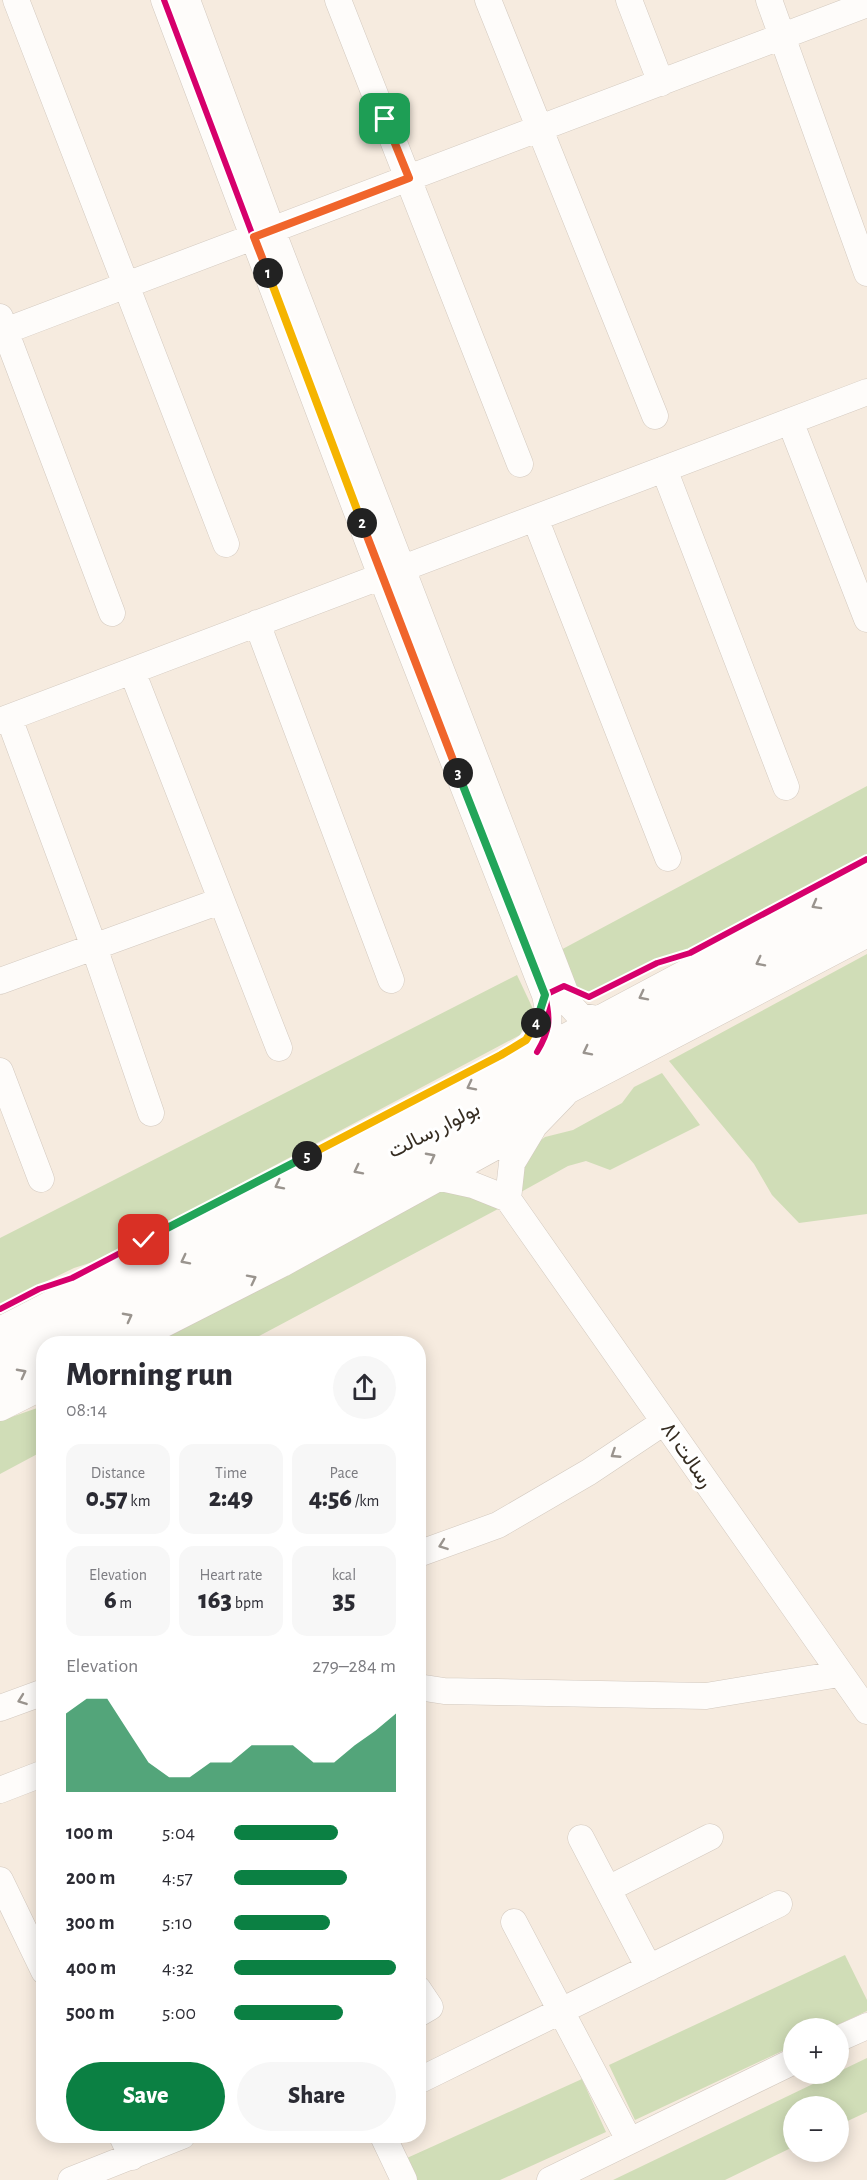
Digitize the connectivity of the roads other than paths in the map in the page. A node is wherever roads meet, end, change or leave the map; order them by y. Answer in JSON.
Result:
{"nodes":[{"id":1,"x":16,"y":0,"type":"edge"},
{"id":2,"x":164,"y":0,"type":"edge"},
{"id":3,"x":187,"y":0,"type":"edge"},
{"id":4,"x":338,"y":0,"type":"edge"},
{"id":5,"x":488,"y":0,"type":"edge"},
{"id":6,"x":628,"y":0,"type":"edge"},
{"id":7,"x":769,"y":0,"type":"edge"},
{"id":8,"x":867,"y":4,"type":"edge"},
{"id":9,"x":783,"y":36,"type":"junction"},
{"id":10,"x":661,"y":83,"type":"junction"},
{"id":11,"x":540,"y":128,"type":"junction"},
{"id":12,"x":409,"y":178,"type":"junction"},
{"id":13,"x":263,"y":234,"type":"junction"},
{"id":14,"x":867,"y":273,"type":"edge"},
{"id":15,"x":125,"y":286,"type":"junction"},
{"id":16,"x":2,"y":327,"type":"edge"},
{"id":17,"x":867,"y":392,"type":"edge"},
{"id":18,"x":655,"y":416,"type":"dead end"},
{"id":19,"x":790,"y":421,"type":"junction"},
{"id":20,"x":520,"y":464,"type":"dead end"},
{"id":21,"x":664,"y":469,"type":"junction"},
{"id":22,"x":535,"y":518,"type":"junction"},
{"id":23,"x":226,"y":544,"type":"dead end"},
{"id":24,"x":392,"y":572,"type":"junction"},
{"id":25,"x":112,"y":613,"type":"dead end"},
{"id":26,"x":867,"y":619,"type":"edge"},
{"id":27,"x":258,"y":623,"type":"junction"},
{"id":28,"x":132,"y":671,"type":"junction"},
{"id":29,"x":4,"y":719,"type":"edge"},
{"id":30,"x":786,"y":787,"type":"dead end"},
{"id":31,"x":668,"y":858,"type":"dead end"},
{"id":32,"x":867,"y":876,"type":"edge"},
{"id":33,"x":220,"y":901,"type":"junction"},
{"id":34,"x":867,"y":904,"type":"edge"},
{"id":35,"x":867,"y":931,"type":"edge"},
{"id":36,"x":94,"y":947,"type":"junction"},
{"id":37,"x":391,"y":980,"type":"dead end"},
{"id":38,"x":0,"y":981,"type":"edge"},
{"id":39,"x":554,"y":991,"type":"junction"},
{"id":40,"x":598,"y":1019,"type":"junction"},
{"id":41,"x":279,"y":1048,"type":"dead end"},
{"id":42,"x":537,"y":1052,"type":"junction"},
{"id":43,"x":0,"y":1071,"type":"edge"},
{"id":44,"x":575,"y":1083,"type":"junction"},
{"id":45,"x":151,"y":1113,"type":"dead end"},
{"id":46,"x":535,"y":1125,"type":"junction"},
{"id":47,"x":441,"y":1178,"type":"junction"},
{"id":48,"x":41,"y":1179,"type":"dead end"},
{"id":49,"x":508,"y":1199,"type":"junction"},
{"id":50,"x":0,"y":1330,"type":"edge"},
{"id":51,"x":38,"y":1336,"type":"edge"},
{"id":52,"x":91,"y":1336,"type":"edge"},
{"id":53,"x":140,"y":1336,"type":"edge"},
{"id":54,"x":36,"y":1337,"type":"edge"},
{"id":55,"x":0,"y":1356,"type":"edge"},
{"id":56,"x":36,"y":1365,"type":"edge"},
{"id":57,"x":0,"y":1384,"type":"edge"},
{"id":58,"x":36,"y":1390,"type":"edge"},
{"id":59,"x":0,"y":1408,"type":"edge"},
{"id":60,"x":664,"y":1422,"type":"junction"},
{"id":61,"x":426,"y":1551,"type":"edge"},
{"id":62,"x":839,"y":1674,"type":"junction"},
{"id":63,"x":426,"y":1688,"type":"edge"},
{"id":64,"x":36,"y":1695,"type":"edge"},
{"id":65,"x":0,"y":1707,"type":"edge"},
{"id":66,"x":867,"y":1711,"type":"edge"},
{"id":67,"x":36,"y":1776,"type":"edge"},
{"id":68,"x":0,"y":1790,"type":"edge"},
{"id":69,"x":710,"y":1837,"type":"dead end"},
{"id":70,"x":581,"y":1838,"type":"dead end"},
{"id":71,"x":0,"y":1880,"type":"edge"},
{"id":72,"x":608,"y":1889,"type":"junction"},
{"id":73,"x":779,"y":1904,"type":"dead end"},
{"id":74,"x":514,"y":1922,"type":"dead end"},
{"id":75,"x":36,"y":1954,"type":"edge"},
{"id":76,"x":649,"y":1968,"type":"junction"},
{"id":77,"x":561,"y":2011,"type":"junction"},
{"id":78,"x":867,"y":2025,"type":"edge"},
{"id":79,"x":849,"y":2034,"type":"edge"},
{"id":80,"x":783,"y":2066,"type":"edge"},
{"id":81,"x":426,"y":2077,"type":"edge"},
{"id":82,"x":629,"y":2140,"type":"junction"},
{"id":83,"x":144,"y":2143,"type":"edge"},
{"id":84,"x":386,"y":2143,"type":"edge"},
{"id":85,"x":127,"y":2146,"type":"edge"},
{"id":86,"x":71,"y":2180,"type":"edge"},
{"id":87,"x":404,"y":2180,"type":"edge"},
{"id":88,"x":550,"y":2180,"type":"edge"}],
"edges":[{"from":1,"to":15,"type":"street"},
{"from":2,"to":13,"type":"street"},
{"from":3,"to":13,"type":"street"},
{"from":4,"to":12,"type":"street"},
{"from":5,"to":11,"type":"street"},
{"from":6,"to":10,"type":"street"},
{"from":7,"to":9,"type":"street"},
{"from":8,"to":9,"type":"street"},
{"from":9,"to":10,"type":"street"},
{"from":9,"to":14,"type":"street"},
{"from":10,"to":11,"type":"street"},
{"from":11,"to":12,"type":"street"},
{"from":11,"to":18,"type":"street"},
{"from":12,"to":13,"type":"street"},
{"from":12,"to":20,"type":"street"},
{"from":13,"to":15,"type":"street"},
{"from":13,"to":24,"type":"street"},
{"from":15,"to":16,"type":"street"},
{"from":15,"to":23,"type":"street"},
{"from":16,"to":25,"type":"street"},
{"from":17,"to":19,"type":"street"},
{"from":19,"to":21,"type":"street"},
{"from":19,"to":26,"type":"street"},
{"from":21,"to":22,"type":"street"},
{"from":21,"to":30,"type":"street"},
{"from":22,"to":24,"type":"street"},
{"from":22,"to":31,"type":"street"},
{"from":24,"to":27,"type":"street"},
{"from":24,"to":39,"type":"street"},
{"from":27,"to":28,"type":"street"},
{"from":27,"to":37,"type":"street"},
{"from":28,"to":29,"type":"street"},
{"from":28,"to":33,"type":"street"},
{"from":29,"to":36,"type":"street"},
{"from":32,"to":40,"type":"street","one_way":true},
{"from":33,"to":36,"type":"street"},
{"from":33,"to":41,"type":"street"},
{"from":34,"to":51,"type":"main road","name":"بولوار رسالت","one_way":true},
{"from":35,"to":44,"type":"main road","name":"بولوار رسالت"},
{"from":36,"to":38,"type":"street"},
{"from":36,"to":45,"type":"street"},
{"from":39,"to":40,"type":"street"},
{"from":39,"to":42,"type":"street"},
{"from":40,"to":42,"type":"street"},
{"from":42,"to":50,"type":"street","one_way":true},
{"from":43,"to":48,"type":"street"},
{"from":44,"to":46,"type":"street"},
{"from":52,"to":44,"type":"main road","name":"بولوار رسالت","one_way":true},
{"from":46,"to":47,"type":"street"},
{"from":46,"to":49,"type":"street"},
{"from":47,"to":49,"type":"street"},
{"from":53,"to":47,"type":"street","one_way":true},
{"from":49,"to":60,"type":"street","name":"رسالت ۸۱"},
{"from":54,"to":55,"type":"main road","name":"بولوار رسالت","one_way":true},
{"from":57,"to":56,"type":"main road","one_way":true},
{"from":58,"to":59,"type":"street"},
{"from":60,"to":61,"type":"street","one_way":true},
{"from":60,"to":62,"type":"street","name":"رسالت ۸۱"},
{"from":62,"to":63,"type":"street"},
{"from":62,"to":66,"type":"street","name":"رسالت ۸۱"},
{"from":64,"to":65,"type":"street","one_way":true},
{"from":67,"to":68,"type":"street"},
{"from":69,"to":72,"type":"street"},
{"from":70,"to":72,"type":"street"},
{"from":71,"to":75,"type":"street"},
{"from":72,"to":76,"type":"street"},
{"from":73,"to":76,"type":"street"},
{"from":74,"to":77,"type":"street"},
{"from":76,"to":77,"type":"street"},
{"from":77,"to":81,"type":"street"},
{"from":77,"to":82,"type":"street"},
{"from":78,"to":79,"type":"street"},
{"from":80,"to":82,"type":"street"},
{"from":82,"to":88,"type":"street"},
{"from":83,"to":85,"type":"street"},
{"from":84,"to":87,"type":"street"},
{"from":85,"to":86,"type":"street"}]}
